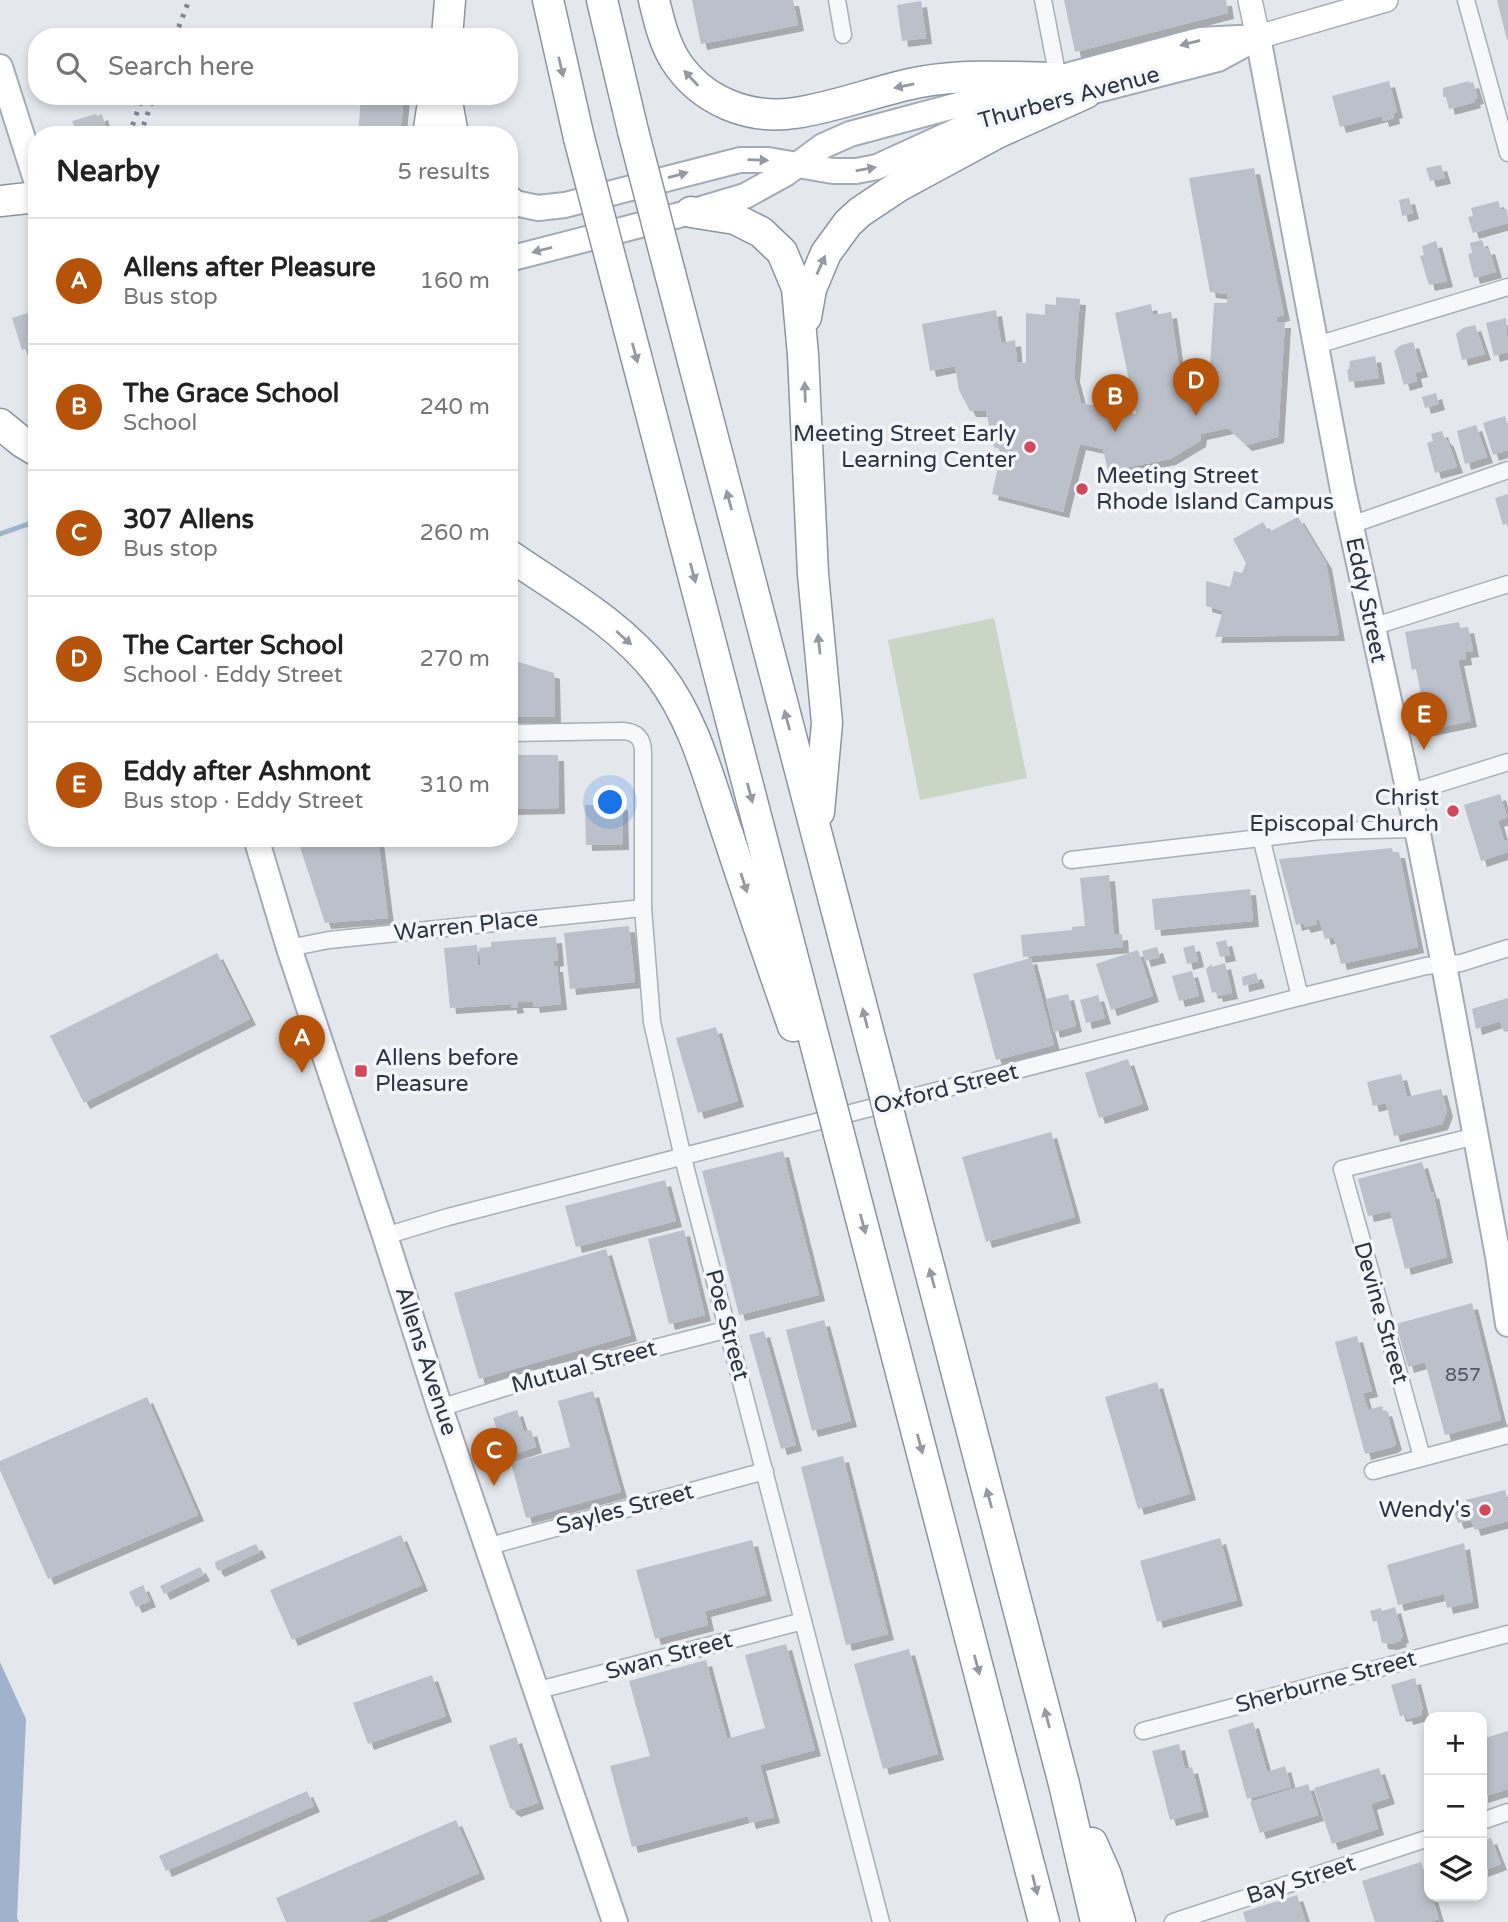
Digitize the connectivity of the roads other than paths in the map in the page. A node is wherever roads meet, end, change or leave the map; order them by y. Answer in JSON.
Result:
{"nodes":[{"id":1,"x":450,"y":0,"type":"edge"},
{"id":2,"x":548,"y":0,"type":"edge"},
{"id":3,"x":602,"y":0,"type":"edge"},
{"id":4,"x":654,"y":0,"type":"edge"},
{"id":5,"x":837,"y":0,"type":"edge"},
{"id":6,"x":1044,"y":0,"type":"edge"},
{"id":7,"x":1250,"y":0,"type":"edge"},
{"id":8,"x":1385,"y":0,"type":"edge"},
{"id":9,"x":1466,"y":0,"type":"edge"},
{"id":10,"x":448,"y":28,"type":"edge"},
{"id":11,"x":843,"y":34,"type":"dead end"},
{"id":12,"x":1258,"y":37,"type":"junction"},
{"id":13,"x":0,"y":67,"type":"edge"},
{"id":14,"x":1058,"y":78,"type":"junction"},
{"id":15,"x":1086,"y":93,"type":"junction"},
{"id":16,"x":433,"y":105,"type":"edge"},
{"id":17,"x":448,"y":105,"type":"edge"},
{"id":18,"x":429,"y":126,"type":"edge"},
{"id":19,"x":451,"y":126,"type":"edge"},
{"id":20,"x":1508,"y":153,"type":"edge"},
{"id":21,"x":28,"y":155,"type":"edge"},
{"id":22,"x":798,"y":165,"type":"junction"},
{"id":23,"x":28,"y":198,"type":"edge"},
{"id":24,"x":0,"y":201,"type":"edge"},
{"id":25,"x":518,"y":204,"type":"edge"},
{"id":26,"x":691,"y":212,"type":"junction"},
{"id":27,"x":518,"y":257,"type":"edge"},
{"id":28,"x":1508,"y":287,"type":"edge"},
{"id":29,"x":1317,"y":345,"type":"junction"},
{"id":30,"x":803,"y":355,"type":"junction"},
{"id":31,"x":0,"y":424,"type":"edge"},
{"id":32,"x":28,"y":445,"type":"edge"},
{"id":33,"x":1508,"y":470,"type":"edge"},
{"id":34,"x":1351,"y":525,"type":"junction"},
{"id":35,"x":518,"y":561,"type":"edge"},
{"id":36,"x":518,"y":581,"type":"edge"},
{"id":37,"x":1508,"y":584,"type":"edge"},
{"id":38,"x":598,"y":617,"type":"junction"},
{"id":39,"x":1372,"y":627,"type":"junction"},
{"id":40,"x":518,"y":733,"type":"edge"},
{"id":41,"x":1508,"y":762,"type":"edge"},
{"id":42,"x":1409,"y":793,"type":"junction"},
{"id":43,"x":1417,"y":829,"type":"junction"},
{"id":44,"x":817,"y":834,"type":"junction"},
{"id":45,"x":1261,"y":836,"type":"junction"},
{"id":46,"x":259,"y":847,"type":"edge"},
{"id":47,"x":1071,"y":860,"type":"dead end"},
{"id":48,"x":643,"y":908,"type":"junction"},
{"id":49,"x":289,"y":948,"type":"junction"},
{"id":50,"x":1508,"y":948,"type":"edge"},
{"id":51,"x":1444,"y":965,"type":"junction"},
{"id":52,"x":1300,"y":997,"type":"junction"},
{"id":53,"x":824,"y":1097,"type":"junction"},
{"id":54,"x":1476,"y":1136,"type":"junction"},
{"id":55,"x":683,"y":1158,"type":"junction"},
{"id":56,"x":385,"y":1236,"type":"junction"},
{"id":57,"x":1503,"y":1255,"type":"edge"},
{"id":58,"x":1508,"y":1324,"type":"edge"},
{"id":59,"x":729,"y":1329,"type":"junction"},
{"id":60,"x":440,"y":1408,"type":"junction"},
{"id":61,"x":1508,"y":1435,"type":"edge"},
{"id":62,"x":1422,"y":1457,"type":"junction"},
{"id":63,"x":765,"y":1471,"type":"junction"},
{"id":64,"x":1373,"y":1471,"type":"dead end"},
{"id":65,"x":486,"y":1547,"type":"junction"},
{"id":66,"x":803,"y":1621,"type":"junction"},
{"id":67,"x":1508,"y":1634,"type":"edge"},
{"id":68,"x":535,"y":1691,"type":"junction"},
{"id":69,"x":1143,"y":1731,"type":"dead end"},
{"id":70,"x":1064,"y":1784,"type":"junction"},
{"id":71,"x":1508,"y":1812,"type":"edge"},
{"id":72,"x":1487,"y":1819,"type":"edge"},
{"id":73,"x":1424,"y":1840,"type":"edge"},
{"id":74,"x":614,"y":1922,"type":"edge"},
{"id":75,"x":881,"y":1922,"type":"edge"},
{"id":76,"x":1044,"y":1922,"type":"edge"},
{"id":77,"x":1096,"y":1922,"type":"edge"},
{"id":78,"x":1121,"y":1922,"type":"edge"},
{"id":79,"x":1173,"y":1922,"type":"edge"}],
"edges":[{"from":1,"to":10,"type":"highway"},
{"from":2,"to":53,"type":"highway","one_way":true,"bridge":true},
{"from":44,"to":3,"type":"highway","one_way":true,"bridge":true},
{"from":14,"to":4,"type":"highway","one_way":true},
{"from":5,"to":11,"type":"street"},
{"from":6,"to":14,"type":"street"},
{"from":7,"to":12,"type":"main road","name":"Eddy Street"},
{"from":8,"to":12,"type":"main road","name":"Thurbers Avenue"},
{"from":9,"to":20,"type":"street"},
{"from":12,"to":14,"type":"main road","name":"Thurbers Avenue","one_way":true},
{"from":12,"to":15,"type":"main road","name":"Thurbers Avenue"},
{"from":12,"to":29,"type":"main road","name":"Eddy Street"},
{"from":13,"to":21,"type":"main road"},
{"from":14,"to":22,"type":"main road","name":"Thurbers Avenue"},
{"from":22,"to":15,"type":"main road","name":"Thurbers Avenue","one_way":true},
{"from":30,"to":15,"type":"highway","one_way":true},
{"from":16,"to":18,"type":"highway"},
{"from":17,"to":19,"type":"highway"},
{"from":25,"to":22,"type":"main road","name":"Thurbers Avenue","one_way":true},
{"from":22,"to":26,"type":"main road","name":"Thurbers Avenue"},
{"from":23,"to":24,"type":"highway"},
{"from":26,"to":27,"type":"main road","name":"Thurbers Avenue","one_way":true},
{"from":26,"to":30,"type":"highway"},
{"from":28,"to":29,"type":"street"},
{"from":29,"to":34,"type":"main road","name":"Eddy Street"},
{"from":44,"to":30,"type":"highway","one_way":true},
{"from":31,"to":32,"type":"highway"},
{"from":33,"to":34,"type":"street"},
{"from":34,"to":39,"type":"main road","name":"Eddy Street"},
{"from":35,"to":38,"type":"highway"},
{"from":36,"to":38,"type":"highway"},
{"from":37,"to":39,"type":"street"},
{"from":38,"to":53,"type":"highway","one_way":true},
{"from":39,"to":42,"type":"main road","name":"Eddy Street"},
{"from":40,"to":48,"type":"street","name":"Poe Street"},
{"from":41,"to":42,"type":"street"},
{"from":42,"to":43,"type":"main road","name":"Eddy Street"},
{"from":43,"to":45,"type":"street"},
{"from":43,"to":51,"type":"main road","name":"Eddy Street"},
{"from":70,"to":44,"type":"highway","one_way":true,"bridge":true},
{"from":45,"to":47,"type":"street"},
{"from":45,"to":52,"type":"street"},
{"from":46,"to":49,"type":"main road","name":"Allens Avenue"},
{"from":48,"to":49,"type":"street","name":"Warren Place"},
{"from":48,"to":55,"type":"street","name":"Poe Street"},
{"from":49,"to":56,"type":"main road","name":"Allens Avenue"},
{"from":50,"to":51,"type":"street","name":"Oxford Street"},
{"from":51,"to":52,"type":"street","name":"Oxford Street"},
{"from":51,"to":54,"type":"main road","name":"Eddy Street"},
{"from":52,"to":55,"type":"street","name":"Oxford Street"},
{"from":53,"to":76,"type":"highway","one_way":true,"bridge":true},
{"from":54,"to":57,"type":"main road","name":"Eddy Street"},
{"from":54,"to":62,"type":"street","name":"Devine Street"},
{"from":55,"to":56,"type":"street","name":"Oxford Street"},
{"from":55,"to":59,"type":"street","name":"Poe Street"},
{"from":56,"to":60,"type":"main road","name":"Allens Avenue"},
{"from":57,"to":58,"type":"main road","name":"Eddy Street"},
{"from":59,"to":60,"type":"street","name":"Mutual Street"},
{"from":59,"to":63,"type":"street","name":"Poe Street"},
{"from":60,"to":65,"type":"main road","name":"Allens Avenue"},
{"from":61,"to":62,"type":"street"},
{"from":62,"to":64,"type":"street"},
{"from":63,"to":65,"type":"street","name":"Sayles Street"},
{"from":63,"to":66,"type":"street","name":"Poe Street"},
{"from":65,"to":68,"type":"main road","name":"Allens Avenue"},
{"from":66,"to":68,"type":"street","name":"Swan Street"},
{"from":66,"to":75,"type":"street","name":"Poe Street"},
{"from":67,"to":69,"type":"street","name":"Sherburne Street"},
{"from":68,"to":74,"type":"main road","name":"Allens Avenue"},
{"from":70,"to":77,"type":"highway"},
{"from":70,"to":78,"type":"highway"},
{"from":71,"to":72,"type":"street"},
{"from":73,"to":79,"type":"street","name":"Bay Street"}]}
